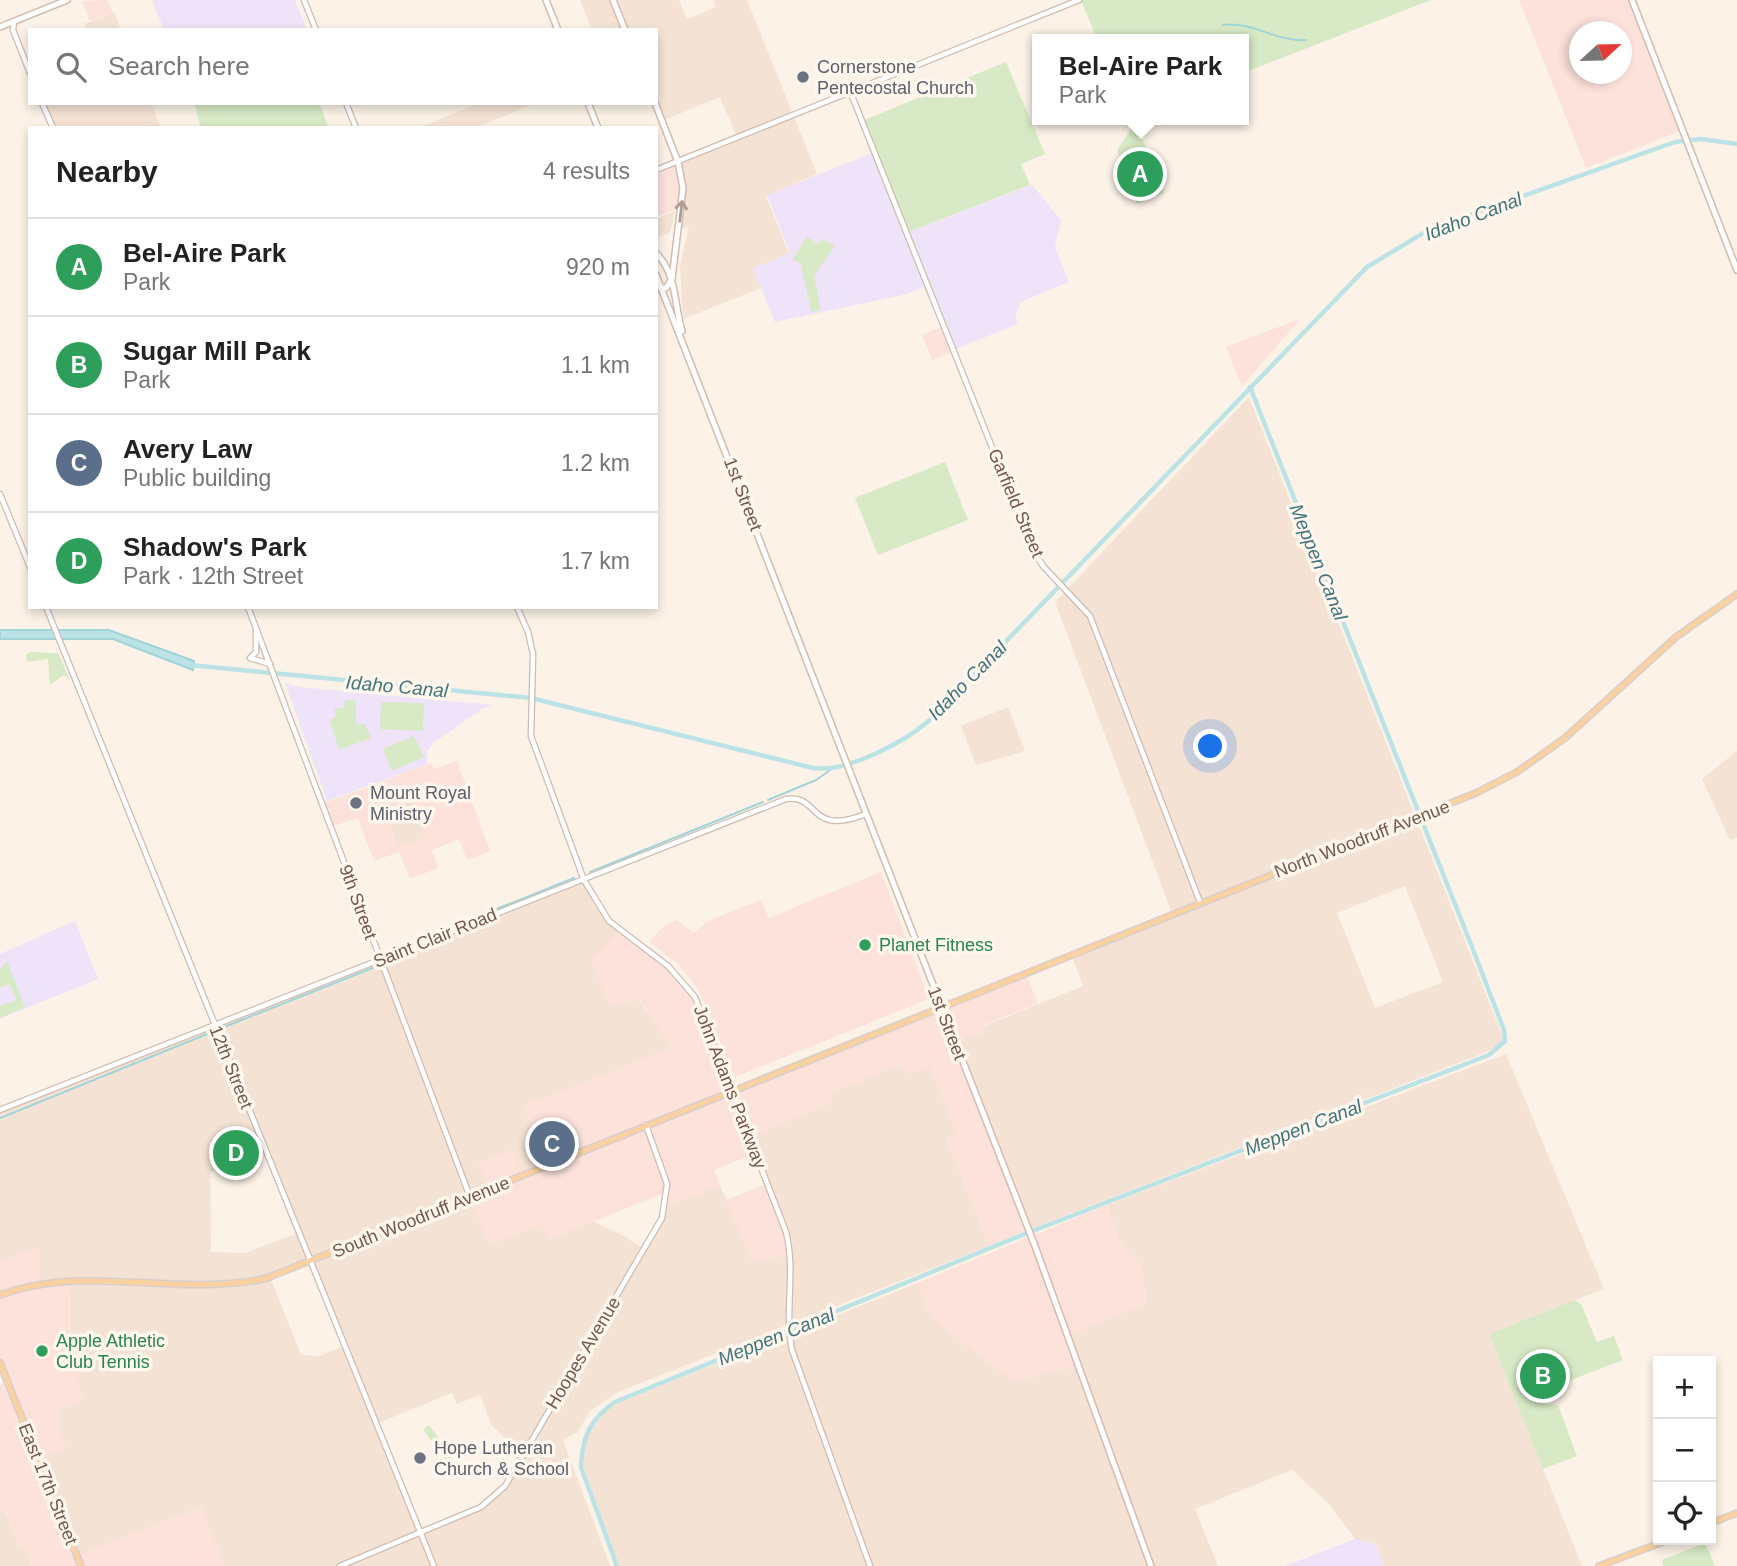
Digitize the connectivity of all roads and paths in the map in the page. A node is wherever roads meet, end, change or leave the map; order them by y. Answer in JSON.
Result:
{"nodes":[{"id":1,"x":67,"y":0,"type":"edge"},
{"id":2,"x":304,"y":0,"type":"edge"},
{"id":3,"x":546,"y":0,"type":"edge"},
{"id":4,"x":613,"y":0,"type":"edge"},
{"id":5,"x":1079,"y":0,"type":"edge"},
{"id":6,"x":1632,"y":0,"type":"edge"},
{"id":7,"x":14,"y":22,"type":"junction"},
{"id":8,"x":0,"y":27,"type":"edge"},
{"id":9,"x":315,"y":28,"type":"edge"},
{"id":10,"x":557,"y":28,"type":"edge"},
{"id":11,"x":624,"y":28,"type":"edge"},
{"id":12,"x":28,"y":68,"type":"edge"},
{"id":13,"x":850,"y":91,"type":"junction"},
{"id":14,"x":44,"y":105,"type":"edge"},
{"id":15,"x":347,"y":105,"type":"edge"},
{"id":16,"x":589,"y":105,"type":"edge"},
{"id":17,"x":656,"y":105,"type":"edge"},
{"id":18,"x":52,"y":126,"type":"edge"},
{"id":19,"x":355,"y":126,"type":"edge"},
{"id":20,"x":597,"y":126,"type":"edge"},
{"id":21,"x":678,"y":162,"type":"junction"},
{"id":22,"x":658,"y":169,"type":"edge"},
{"id":23,"x":658,"y":255,"type":"edge"},
{"id":24,"x":1737,"y":270,"type":"edge"},
{"id":25,"x":672,"y":279,"type":"junction"},
{"id":26,"x":658,"y":280,"type":"edge"},
{"id":27,"x":661,"y":288,"type":"junction"},
{"id":28,"x":692,"y":364,"type":"junction"},
{"id":29,"x":0,"y":494,"type":"edge"},
{"id":30,"x":28,"y":562,"type":"edge"},
{"id":31,"x":1737,"y":594,"type":"edge"},
{"id":32,"x":47,"y":609,"type":"edge"},
{"id":33,"x":249,"y":609,"type":"edge"},
{"id":34,"x":518,"y":609,"type":"edge"},
{"id":35,"x":256,"y":628,"type":"junction"},
{"id":36,"x":271,"y":665,"type":"junction"},
{"id":37,"x":866,"y":814,"type":"junction"},
{"id":38,"x":584,"y":880,"type":"junction"},
{"id":39,"x":1200,"y":902,"type":"junction"},
{"id":40,"x":379,"y":960,"type":"junction"},
{"id":41,"x":940,"y":1006,"type":"junction"},
{"id":42,"x":214,"y":1026,"type":"junction"},
{"id":43,"x":732,"y":1089,"type":"junction"},
{"id":44,"x":0,"y":1110,"type":"edge"},
{"id":45,"x":646,"y":1125,"type":"junction"},
{"id":46,"x":470,"y":1197,"type":"junction"},
{"id":47,"x":309,"y":1261,"type":"junction"},
{"id":48,"x":0,"y":1295,"type":"edge"},
{"id":49,"x":0,"y":1363,"type":"edge"},
{"id":50,"x":1737,"y":1513,"type":"edge"},
{"id":51,"x":1716,"y":1521,"type":"edge"},
{"id":52,"x":420,"y":1533,"type":"junction"},
{"id":53,"x":1655,"y":1545,"type":"edge"},
{"id":54,"x":81,"y":1566,"type":"edge"},
{"id":55,"x":340,"y":1566,"type":"edge"},
{"id":56,"x":434,"y":1566,"type":"edge"},
{"id":57,"x":870,"y":1566,"type":"edge"},
{"id":58,"x":1151,"y":1566,"type":"edge"},
{"id":59,"x":1599,"y":1566,"type":"edge"}],
"edges":[{"from":1,"to":7,"type":"main road"},
{"from":2,"to":9,"type":"street"},
{"from":3,"to":10,"type":"main road"},
{"from":4,"to":11,"type":"main road"},
{"from":5,"to":13,"type":"street"},
{"from":6,"to":24,"type":"main road"},
{"from":7,"to":8,"type":"main road"},
{"from":7,"to":12,"type":"street"},
{"from":13,"to":21,"type":"street"},
{"from":13,"to":39,"type":"street","name":"Garfield Street"},
{"from":14,"to":18,"type":"street"},
{"from":15,"to":19,"type":"street"},
{"from":16,"to":20,"type":"main road"},
{"from":17,"to":21,"type":"main road"},
{"from":21,"to":22,"type":"street"},
{"from":25,"to":21,"type":"main road","one_way":true},
{"from":23,"to":25,"type":"main road","name":"1st Street"},
{"from":25,"to":27,"type":"main road"},
{"from":25,"to":28,"type":"main road","name":"1st Street"},
{"from":26,"to":27,"type":"main road","name":"1st Street"},
{"from":27,"to":28,"type":"main road","name":"1st Street"},
{"from":28,"to":37,"type":"main road","name":"1st Street"},
{"from":29,"to":30,"type":"street"},
{"from":31,"to":39,"type":"main road","name":"North Woodruff Avenue"},
{"from":32,"to":42,"type":"street","name":"12th Street"},
{"from":33,"to":35,"type":"street","name":"9th Street"},
{"from":34,"to":38,"type":"street","name":"John Adams Parkway"},
{"from":35,"to":36,"type":"street","name":"9th Street"},
{"from":35,"to":36,"type":"street"},
{"from":36,"to":40,"type":"street","name":"9th Street"},
{"from":37,"to":38,"type":"street","name":"Saint Clair Road"},
{"from":37,"to":41,"type":"main road","name":"1st Street"},
{"from":38,"to":40,"type":"street","name":"Saint Clair Road"},
{"from":38,"to":43,"type":"street","name":"John Adams Parkway"},
{"from":39,"to":41,"type":"main road","name":"North Woodruff Avenue"},
{"from":40,"to":42,"type":"street","name":"Saint Clair Road"},
{"from":40,"to":46,"type":"street","name":"9th Street"},
{"from":41,"to":43,"type":"main road","name":"South Woodruff Avenue"},
{"from":41,"to":58,"type":"main road","name":"1st Street"},
{"from":42,"to":44,"type":"street","name":"Saint Clair Road"},
{"from":42,"to":47,"type":"street","name":"12th Street"},
{"from":43,"to":45,"type":"main road","name":"South Woodruff Avenue"},
{"from":43,"to":57,"type":"street","name":"John Adams Parkway"},
{"from":45,"to":46,"type":"main road","name":"South Woodruff Avenue"},
{"from":45,"to":52,"type":"street","name":"Hoopes Avenue"},
{"from":46,"to":47,"type":"main road","name":"South Woodruff Avenue"},
{"from":47,"to":48,"type":"main road","name":"South Woodruff Avenue"},
{"from":47,"to":52,"type":"street","name":"12th Street"},
{"from":49,"to":54,"type":"main road","name":"East 17th Street"},
{"from":50,"to":51,"type":"main road"},
{"from":52,"to":55,"type":"street","name":"Hoopes Avenue"},
{"from":52,"to":56,"type":"street","name":"12th Street"},
{"from":53,"to":59,"type":"main road"}]}
